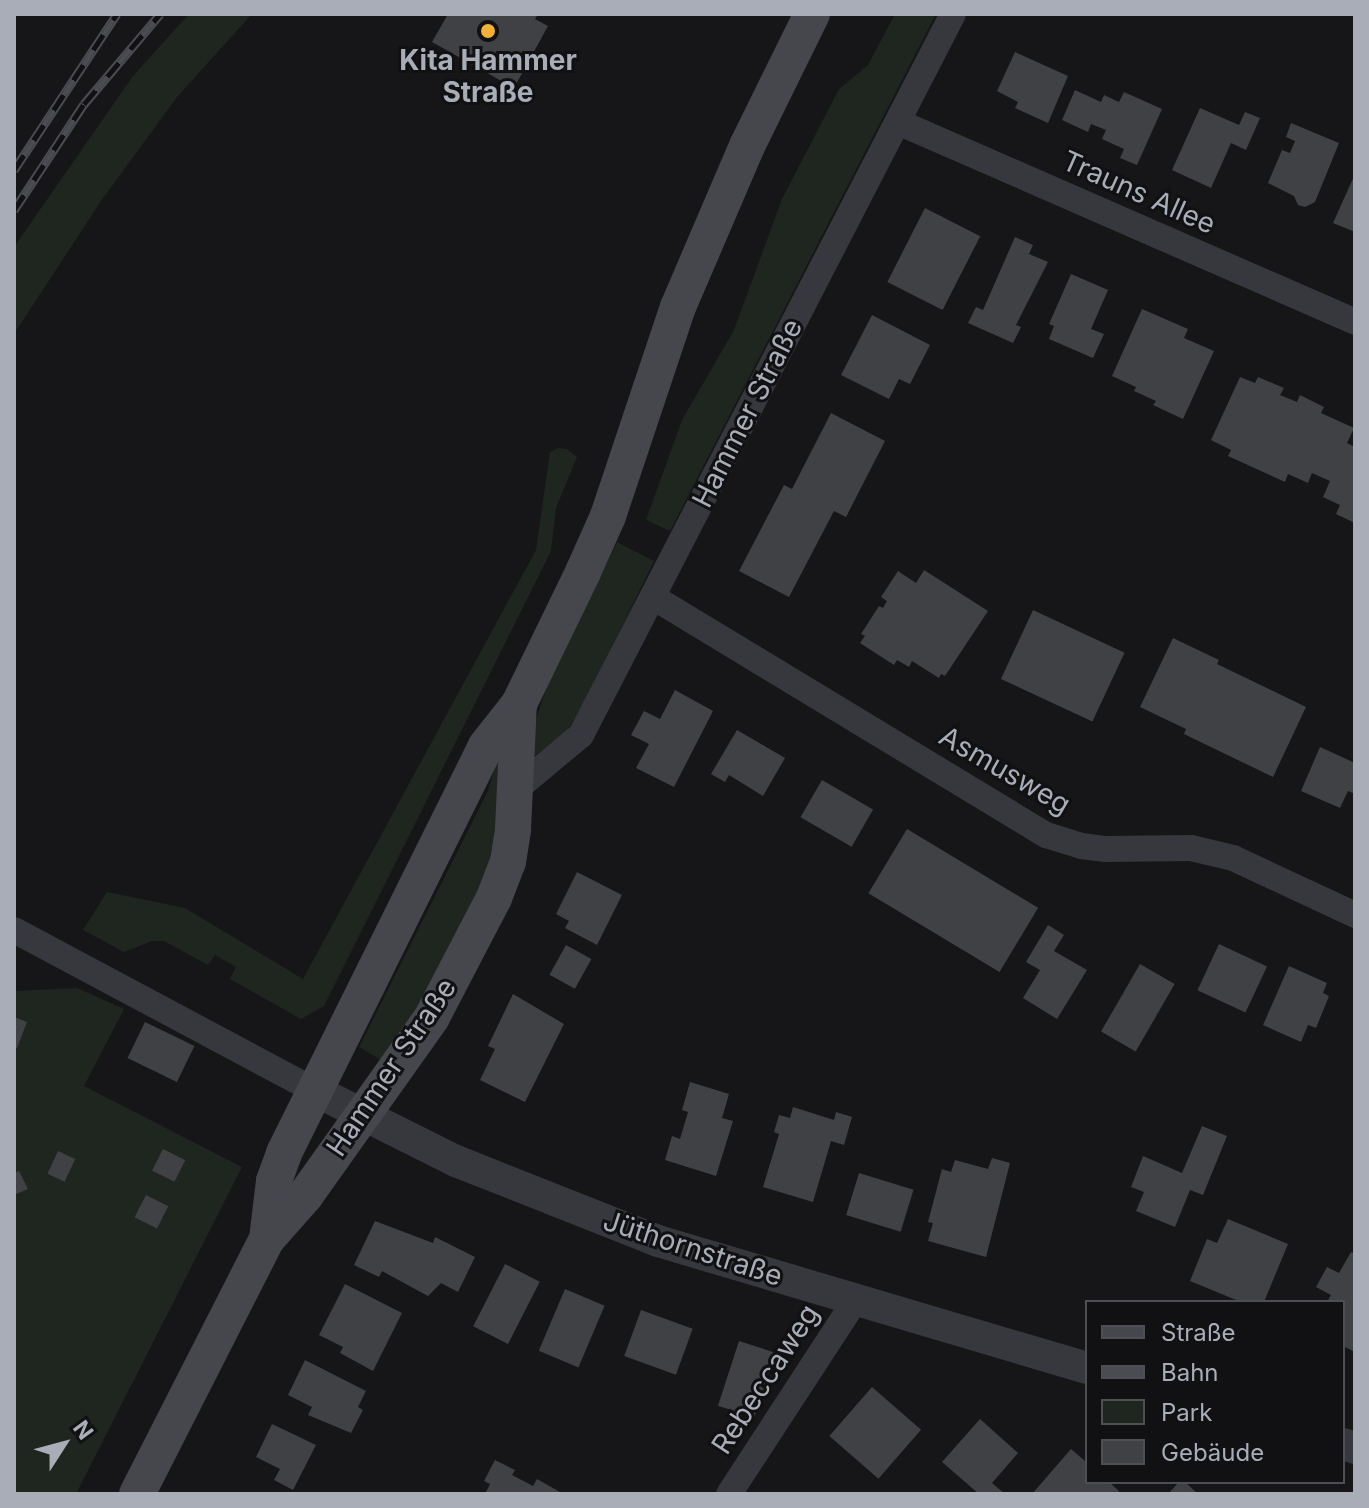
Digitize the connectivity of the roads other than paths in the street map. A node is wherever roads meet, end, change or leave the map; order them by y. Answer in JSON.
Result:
{"nodes":[{"id":1,"x":812,"y":14,"type":"edge"},
{"id":2,"x":953,"y":14,"type":"edge"},
{"id":3,"x":898,"y":122,"type":"junction"},
{"id":4,"x":1355,"y":322,"type":"edge"},
{"id":5,"x":653,"y":597,"type":"junction"},
{"id":6,"x":519,"y":704,"type":"junction"},
{"id":7,"x":514,"y":791,"type":"junction"},
{"id":8,"x":1355,"y":915,"type":"edge"},
{"id":9,"x":14,"y":930,"type":"edge"},
{"id":10,"x":314,"y":1090,"type":"junction"},
{"id":11,"x":363,"y":1114,"type":"junction"},
{"id":12,"x":267,"y":1239,"type":"junction"},
{"id":13,"x":856,"y":1299,"type":"junction"},
{"id":14,"x":1085,"y":1367,"type":"edge"},
{"id":15,"x":137,"y":1494,"type":"edge"},
{"id":16,"x":729,"y":1494,"type":"edge"}],
"edges":[{"from":1,"to":6,"type":"main road","name":"Hammer Straße"},
{"from":2,"to":3,"type":"street","name":"Hammer Straße"},
{"from":3,"to":4,"type":"street","name":"Trauns Allee"},
{"from":3,"to":5,"type":"street","name":"Hammer Straße"},
{"from":5,"to":7,"type":"street","name":"Hammer Straße"},
{"from":5,"to":8,"type":"street","name":"Asmusweg"},
{"from":6,"to":7,"type":"main road","name":"Hammer Straße"},
{"from":6,"to":10,"type":"main road","name":"Hammer Straße"},
{"from":7,"to":11,"type":"main road","name":"Hammer Straße"},
{"from":9,"to":10,"type":"street","name":"Hammer Straße"},
{"from":10,"to":11,"type":"street","name":"Jüthornstraße"},
{"from":10,"to":12,"type":"main road","name":"Hammer Straße"},
{"from":11,"to":12,"type":"main road","name":"Hammer Straße"},
{"from":11,"to":13,"type":"street","name":"Jüthornstraße"},
{"from":12,"to":15,"type":"main road","name":"Hammer Straße"},
{"from":13,"to":14,"type":"street","name":"Jüthornstraße"},
{"from":13,"to":16,"type":"street","name":"Rebeccaweg"}]}
